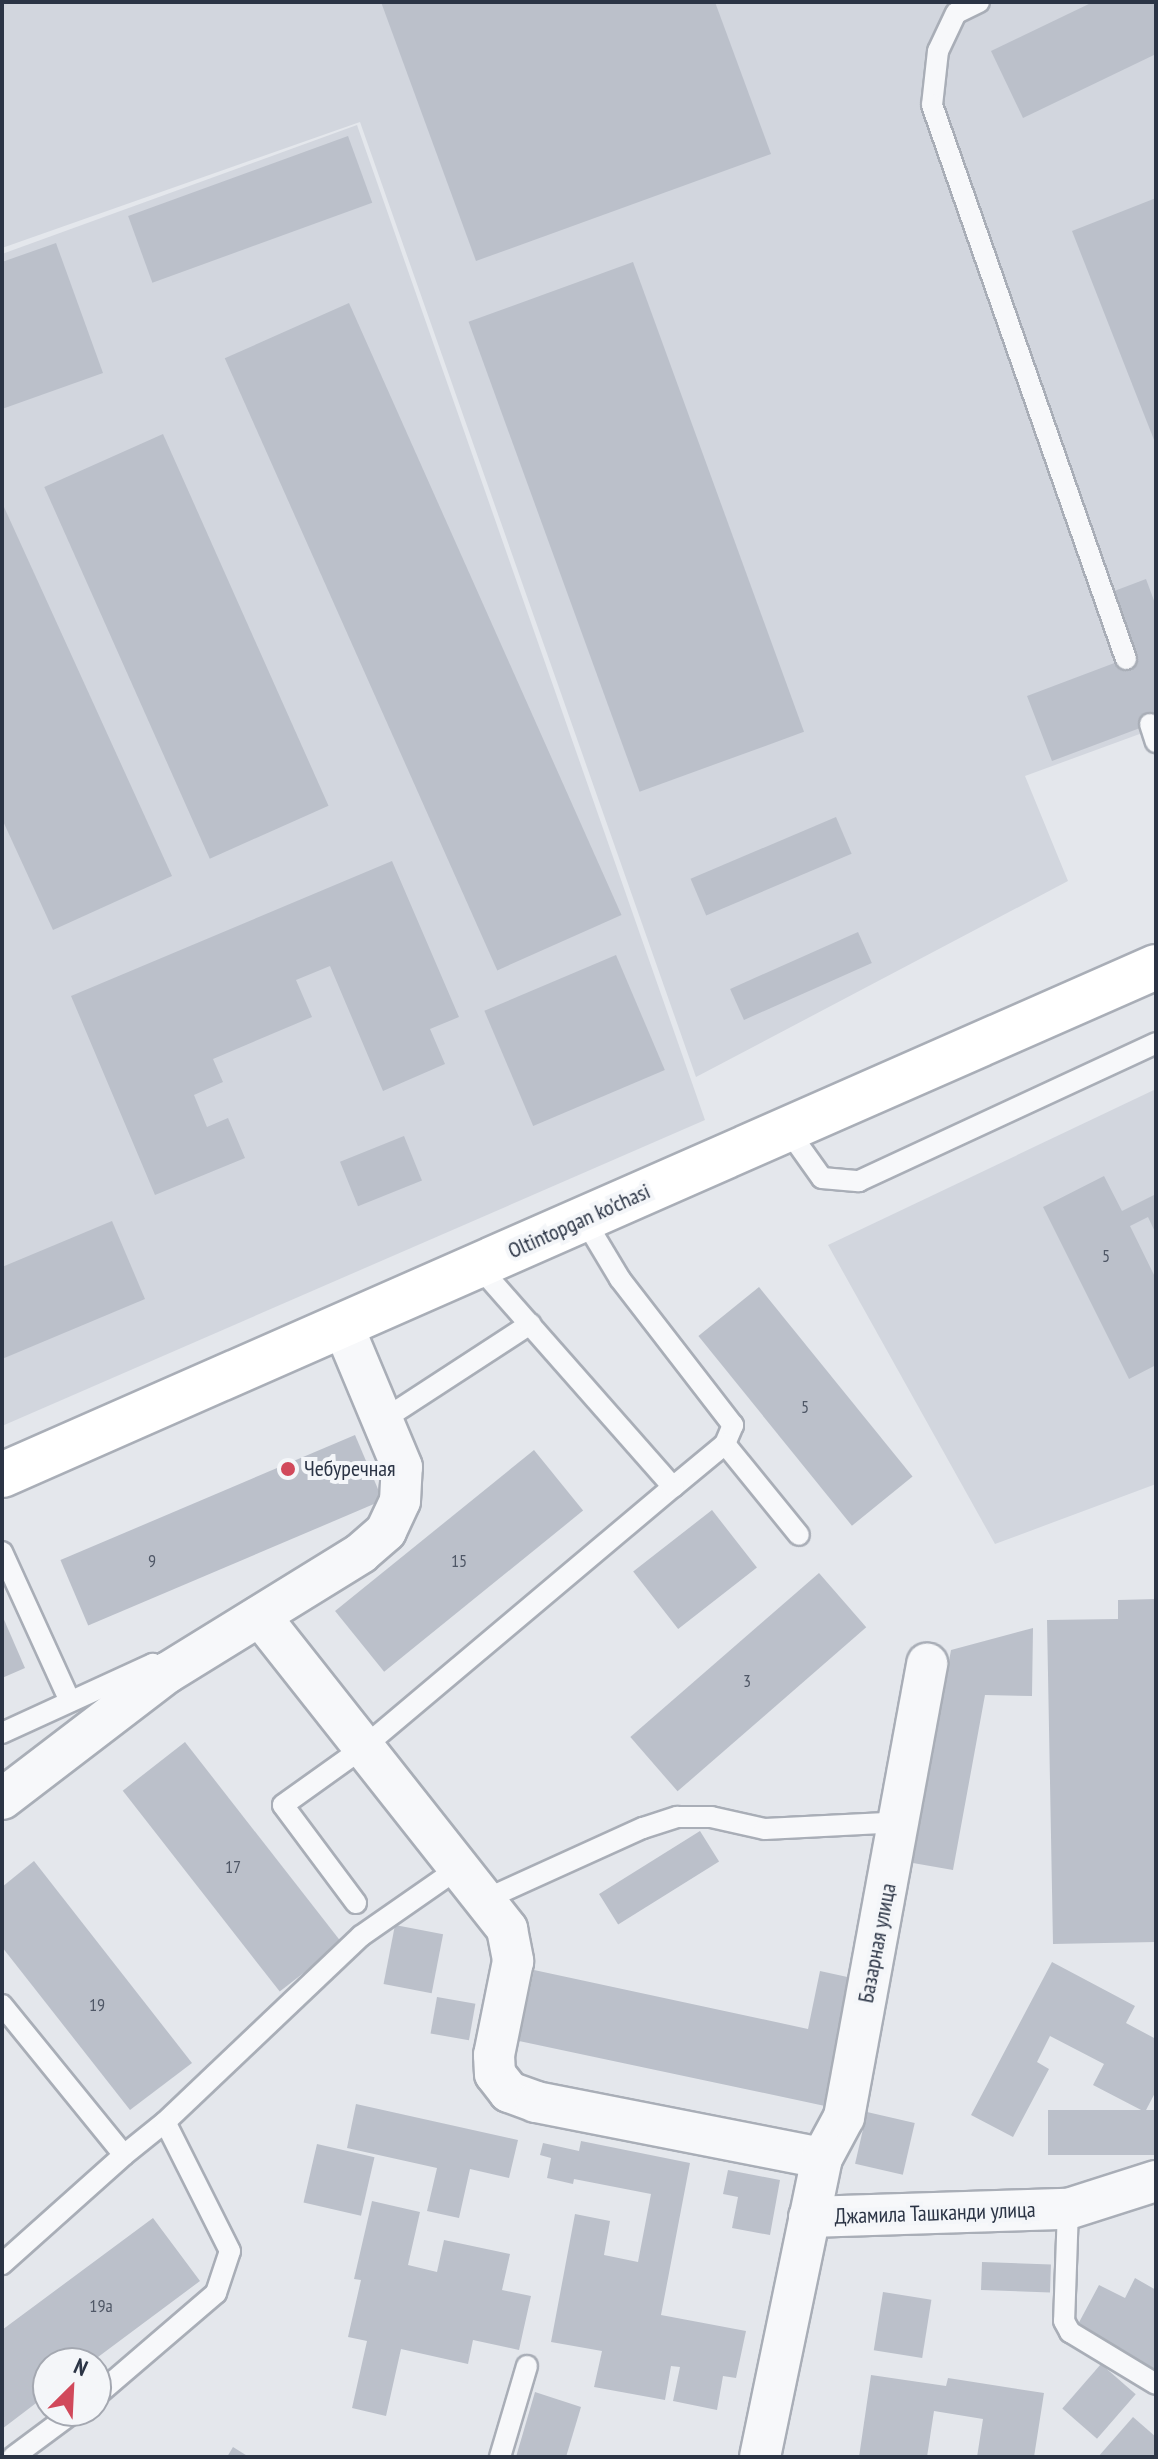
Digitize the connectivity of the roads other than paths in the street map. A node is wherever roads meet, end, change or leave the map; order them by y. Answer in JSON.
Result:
{"nodes":[{"id":1,"x":979,"y":2,"type":"edge"},
{"id":2,"x":1126,"y":659,"type":"dead end"},
{"id":3,"x":1156,"y":967,"type":"edge"},
{"id":4,"x":1156,"y":1043,"type":"edge"},
{"id":5,"x":787,"y":1129,"type":"junction"},
{"id":6,"x":584,"y":1219,"type":"junction"},
{"id":7,"x":478,"y":1266,"type":"junction"},
{"id":8,"x":530,"y":1324,"type":"junction"},
{"id":9,"x":343,"y":1326,"type":"junction"},
{"id":10,"x":383,"y":1420,"type":"junction"},
{"id":11,"x":725,"y":1444,"type":"junction"},
{"id":12,"x":2,"y":1475,"type":"edge"},
{"id":13,"x":673,"y":1487,"type":"junction"},
{"id":14,"x":799,"y":1535,"type":"dead end"},
{"id":15,"x":2,"y":1552,"type":"edge"},
{"id":16,"x":260,"y":1616,"type":"junction"},
{"id":17,"x":927,"y":1664,"type":"dead end"},
{"id":18,"x":167,"y":1673,"type":"junction"},
{"id":19,"x":70,"y":1701,"type":"junction"},
{"id":20,"x":2,"y":1733,"type":"edge"},
{"id":21,"x":364,"y":1747,"type":"junction"},
{"id":22,"x":2,"y":1799,"type":"edge"},
{"id":23,"x":901,"y":1822,"type":"junction"},
{"id":24,"x":459,"y":1868,"type":"junction"},
{"id":25,"x":484,"y":1900,"type":"junction"},
{"id":26,"x":356,"y":1903,"type":"dead end"},
{"id":27,"x":5,"y":2014,"type":"edge"},
{"id":28,"x":165,"y":2122,"type":"junction"},
{"id":29,"x":124,"y":2155,"type":"junction"},
{"id":30,"x":822,"y":2158,"type":"junction"},
{"id":31,"x":1156,"y":2181,"type":"edge"},
{"id":32,"x":1068,"y":2209,"type":"junction"},
{"id":33,"x":809,"y":2217,"type":"junction"},
{"id":34,"x":2,"y":2264,"type":"edge"},
{"id":35,"x":527,"y":2366,"type":"dead end"},
{"id":36,"x":112,"y":2382,"type":"edge"},
{"id":37,"x":1156,"y":2384,"type":"edge"},
{"id":38,"x":53,"y":2427,"type":"edge"},
{"id":39,"x":13,"y":2457,"type":"edge"},
{"id":40,"x":500,"y":2457,"type":"edge"},
{"id":41,"x":760,"y":2457,"type":"edge"}],
"edges":[{"from":1,"to":2,"type":"lane"},
{"from":3,"to":5,"type":"street","name":"Oltintopgan ko'chasi"},
{"from":4,"to":5,"type":"lane"},
{"from":5,"to":6,"type":"street","name":"Oltintopgan ko'chasi"},
{"from":6,"to":7,"type":"street","name":"Oltintopgan ko'chasi"},
{"from":6,"to":11,"type":"lane"},
{"from":7,"to":8,"type":"lane"},
{"from":7,"to":9,"type":"street","name":"Oltintopgan ko'chasi"},
{"from":8,"to":10,"type":"lane"},
{"from":8,"to":13,"type":"lane"},
{"from":9,"to":10,"type":"street"},
{"from":9,"to":12,"type":"street","name":"Oltintopgan ko'chasi"},
{"from":10,"to":16,"type":"street"},
{"from":11,"to":13,"type":"lane"},
{"from":11,"to":14,"type":"lane"},
{"from":13,"to":21,"type":"lane"},
{"from":15,"to":19,"type":"lane"},
{"from":16,"to":18,"type":"street"},
{"from":16,"to":21,"type":"street"},
{"from":17,"to":23,"type":"street","name":"Базарная улица"},
{"from":18,"to":19,"type":"lane"},
{"from":18,"to":22,"type":"street"},
{"from":19,"to":20,"type":"lane"},
{"from":21,"to":24,"type":"street"},
{"from":21,"to":26,"type":"lane"},
{"from":23,"to":25,"type":"lane"},
{"from":23,"to":30,"type":"street","name":"Базарная улица"},
{"from":24,"to":25,"type":"street"},
{"from":24,"to":28,"type":"lane"},
{"from":25,"to":30,"type":"street"},
{"from":27,"to":29,"type":"lane"},
{"from":28,"to":29,"type":"lane"},
{"from":28,"to":36,"type":"lane"},
{"from":29,"to":34,"type":"lane"},
{"from":30,"to":33,"type":"street","name":"Базарная улица"},
{"from":31,"to":32,"type":"street","name":"Джамила Ташканди улица"},
{"from":32,"to":33,"type":"street","name":"Джамила Ташканди улица"},
{"from":32,"to":37,"type":"lane"},
{"from":33,"to":41,"type":"street","name":"Джамила Ташканди улица"},
{"from":35,"to":40,"type":"lane"},
{"from":38,"to":39,"type":"lane"}]}
